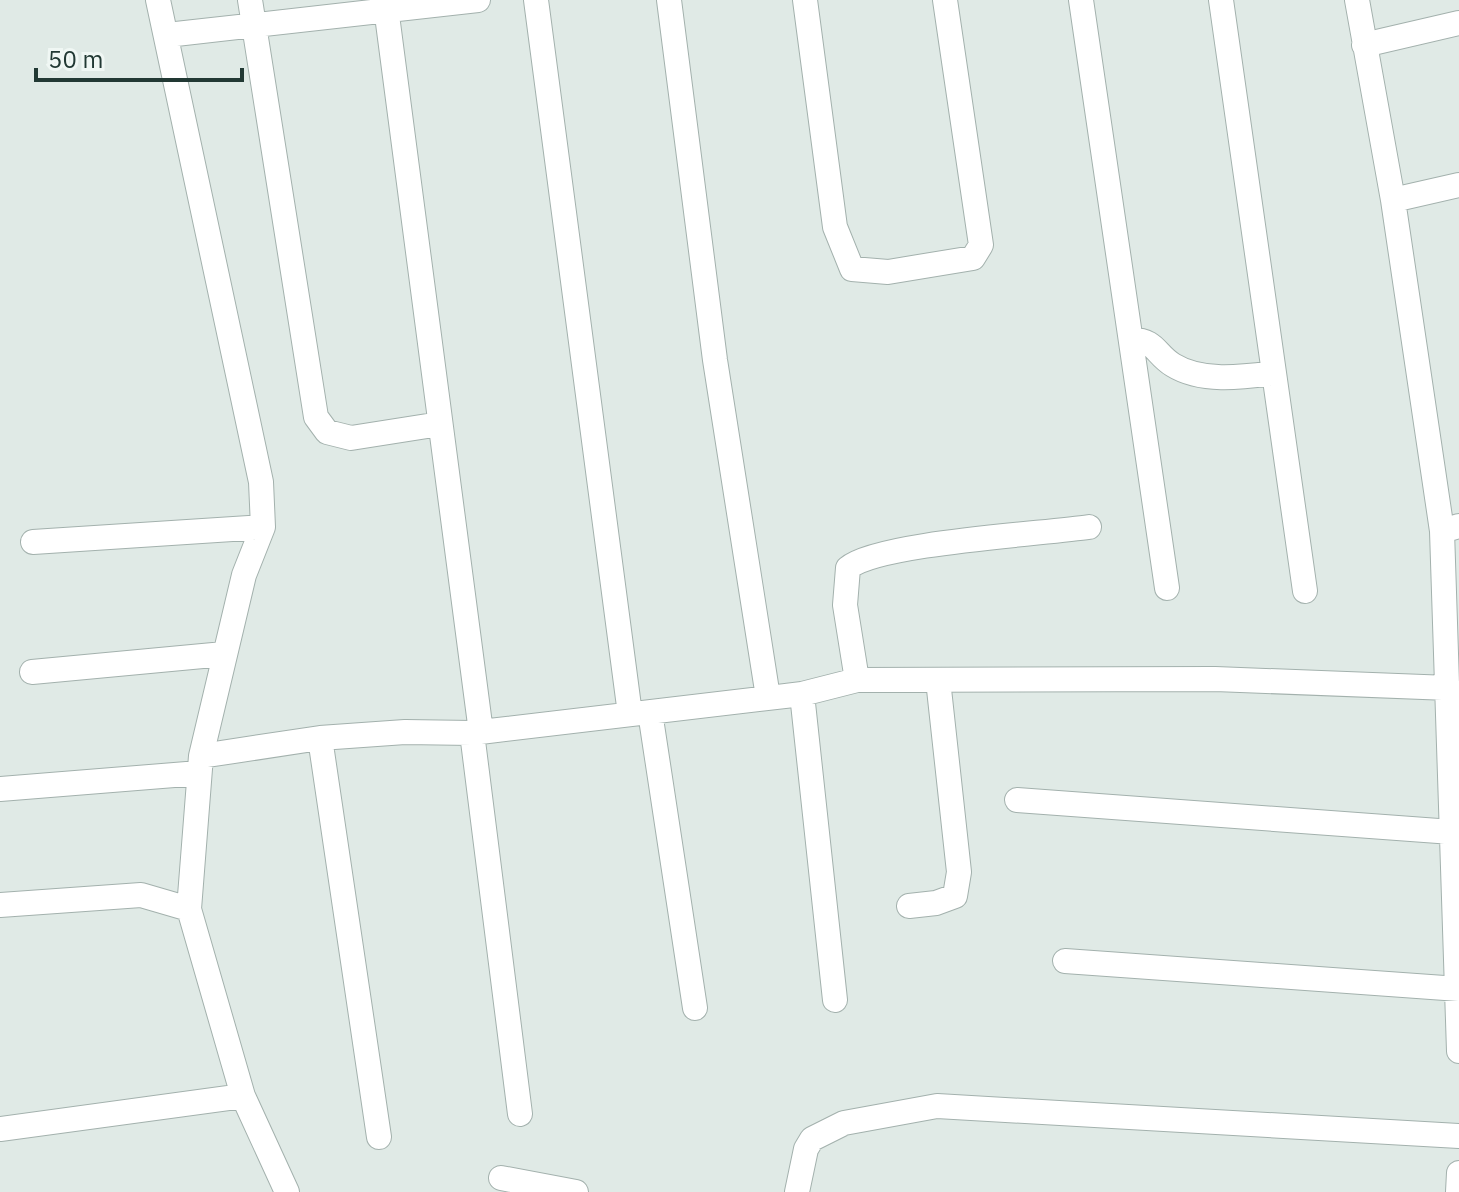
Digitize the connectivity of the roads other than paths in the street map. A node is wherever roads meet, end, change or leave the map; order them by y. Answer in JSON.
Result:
{"nodes":[{"id":1,"x":158,"y":0,"type":"edge"},
{"id":2,"x":250,"y":0,"type":"edge"},
{"id":3,"x":478,"y":0,"type":"edge"},
{"id":4,"x":536,"y":0,"type":"edge"},
{"id":5,"x":669,"y":0,"type":"edge"},
{"id":6,"x":805,"y":0,"type":"edge"},
{"id":7,"x":945,"y":0,"type":"edge"},
{"id":8,"x":1081,"y":0,"type":"edge"},
{"id":9,"x":1221,"y":0,"type":"edge"},
{"id":10,"x":1357,"y":0,"type":"edge"},
{"id":11,"x":386,"y":6,"type":"edge"},
{"id":12,"x":1459,"y":23,"type":"edge"},
{"id":13,"x":254,"y":28,"type":"junction"},
{"id":14,"x":167,"y":35,"type":"junction"},
{"id":15,"x":1364,"y":45,"type":"junction"},
{"id":16,"x":1459,"y":185,"type":"edge"},
{"id":17,"x":1393,"y":200,"type":"junction"},
{"id":18,"x":1132,"y":340,"type":"junction"},
{"id":19,"x":1274,"y":373,"type":"junction"},
{"id":20,"x":440,"y":424,"type":"junction"},
{"id":21,"x":263,"y":527,"type":"junction"},
{"id":22,"x":1089,"y":527,"type":"dead end"},
{"id":23,"x":1450,"y":529,"type":"edge"},
{"id":24,"x":33,"y":542,"type":"dead end"},
{"id":25,"x":1167,"y":588,"type":"dead end"},
{"id":26,"x":1305,"y":591,"type":"dead end"},
{"id":27,"x":224,"y":654,"type":"junction"},
{"id":28,"x":32,"y":672,"type":"dead end"},
{"id":29,"x":857,"y":680,"type":"junction"},
{"id":30,"x":938,"y":680,"type":"junction"},
{"id":31,"x":1449,"y":688,"type":"junction"},
{"id":32,"x":802,"y":694,"type":"junction"},
{"id":33,"x":768,"y":697,"type":"junction"},
{"id":34,"x":640,"y":713,"type":"junction"},
{"id":35,"x":476,"y":733,"type":"junction"},
{"id":36,"x":320,"y":738,"type":"junction"},
{"id":37,"x":1455,"y":760,"type":"edge"},
{"id":38,"x":200,"y":764,"type":"junction"},
{"id":39,"x":0,"y":789,"type":"edge"},
{"id":40,"x":1017,"y":800,"type":"dead end"},
{"id":41,"x":1452,"y":832,"type":"junction"},
{"id":42,"x":0,"y":905,"type":"edge"},
{"id":43,"x":909,"y":906,"type":"dead end"},
{"id":44,"x":189,"y":909,"type":"junction"},
{"id":45,"x":1065,"y":961,"type":"dead end"},
{"id":46,"x":1458,"y":988,"type":"edge"},
{"id":47,"x":835,"y":1000,"type":"dead end"},
{"id":48,"x":695,"y":1008,"type":"dead end"},
{"id":49,"x":1459,"y":1051,"type":"edge"},
{"id":50,"x":243,"y":1096,"type":"junction"},
{"id":51,"x":520,"y":1114,"type":"dead end"},
{"id":52,"x":0,"y":1129,"type":"edge"},
{"id":53,"x":1459,"y":1136,"type":"edge"},
{"id":54,"x":379,"y":1137,"type":"dead end"},
{"id":55,"x":1459,"y":1173,"type":"edge"},
{"id":56,"x":501,"y":1178,"type":"dead end"},
{"id":57,"x":287,"y":1192,"type":"edge"},
{"id":58,"x":576,"y":1192,"type":"edge"},
{"id":59,"x":797,"y":1192,"type":"edge"},
{"id":60,"x":1458,"y":1192,"type":"edge"}],
"edges":[{"from":1,"to":14,"type":"street"},
{"from":2,"to":13,"type":"street"},
{"from":3,"to":11,"type":"street"},
{"from":4,"to":34,"type":"street"},
{"from":5,"to":33,"type":"street"},
{"from":6,"to":7,"type":"street"},
{"from":8,"to":18,"type":"street"},
{"from":9,"to":19,"type":"street"},
{"from":10,"to":15,"type":"street"},
{"from":11,"to":13,"type":"street"},
{"from":11,"to":20,"type":"street"},
{"from":12,"to":15,"type":"street"},
{"from":13,"to":14,"type":"street"},
{"from":13,"to":20,"type":"street"},
{"from":14,"to":21,"type":"street"},
{"from":15,"to":17,"type":"street"},
{"from":16,"to":17,"type":"street"},
{"from":17,"to":23,"type":"street"},
{"from":18,"to":19,"type":"street"},
{"from":18,"to":25,"type":"street"},
{"from":19,"to":26,"type":"street"},
{"from":20,"to":35,"type":"street"},
{"from":21,"to":24,"type":"street"},
{"from":21,"to":27,"type":"street"},
{"from":22,"to":29,"type":"street"},
{"from":23,"to":31,"type":"street"},
{"from":27,"to":28,"type":"street"},
{"from":27,"to":38,"type":"street"},
{"from":29,"to":30,"type":"street"},
{"from":29,"to":32,"type":"street"},
{"from":30,"to":31,"type":"street"},
{"from":30,"to":43,"type":"street"},
{"from":31,"to":37,"type":"street"},
{"from":32,"to":33,"type":"street"},
{"from":32,"to":47,"type":"street"},
{"from":33,"to":34,"type":"street"},
{"from":34,"to":35,"type":"street"},
{"from":34,"to":48,"type":"street"},
{"from":35,"to":36,"type":"street"},
{"from":35,"to":51,"type":"street"},
{"from":36,"to":38,"type":"street"},
{"from":36,"to":54,"type":"street"},
{"from":37,"to":41,"type":"street"},
{"from":38,"to":39,"type":"street"},
{"from":38,"to":44,"type":"street"},
{"from":40,"to":41,"type":"street"},
{"from":41,"to":46,"type":"street"},
{"from":42,"to":44,"type":"street"},
{"from":44,"to":50,"type":"street"},
{"from":45,"to":46,"type":"street"},
{"from":46,"to":49,"type":"street"},
{"from":50,"to":52,"type":"street"},
{"from":50,"to":57,"type":"street"},
{"from":53,"to":59,"type":"street"},
{"from":55,"to":60,"type":"street"},
{"from":56,"to":58,"type":"street"}]}
